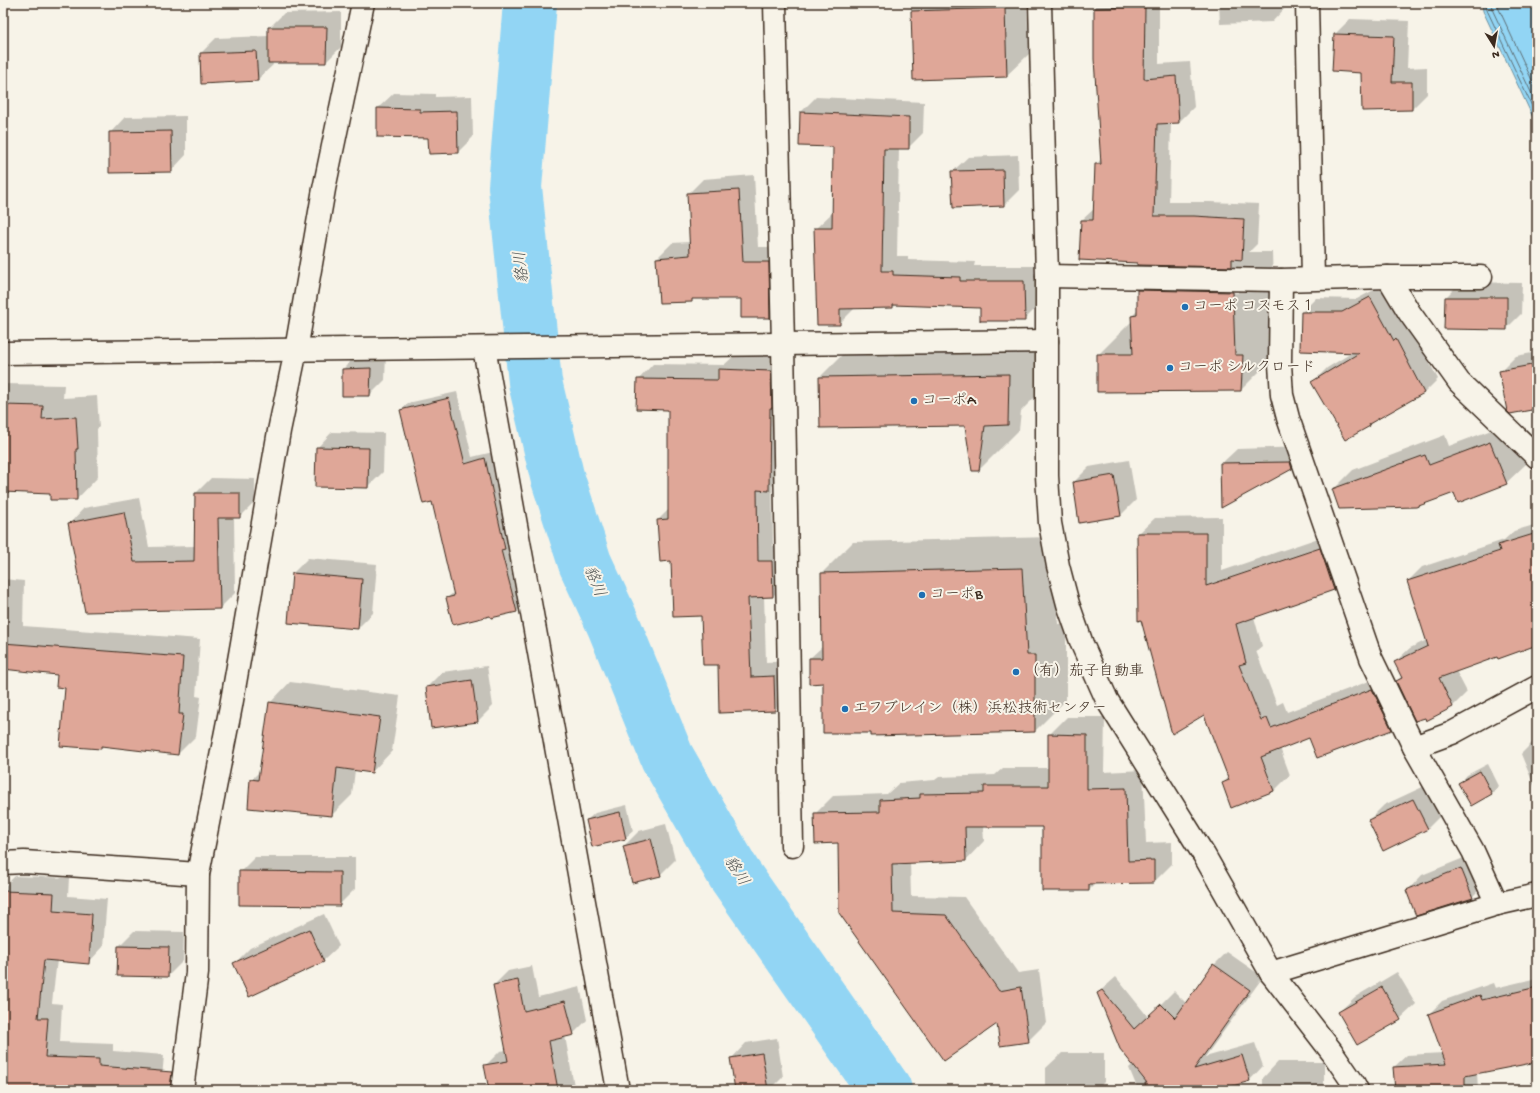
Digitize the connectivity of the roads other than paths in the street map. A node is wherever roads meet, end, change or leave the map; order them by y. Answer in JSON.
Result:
{"nodes":[{"id":1,"x":363,"y":3,"type":"edge"},
{"id":2,"x":775,"y":3,"type":"edge"},
{"id":3,"x":1040,"y":3,"type":"edge"},
{"id":4,"x":1307,"y":3,"type":"edge"},
{"id":5,"x":1047,"y":276,"type":"junction"},
{"id":6,"x":1388,"y":277,"type":"junction"},
{"id":7,"x":1481,"y":277,"type":"dead end"},
{"id":8,"x":1313,"y":278,"type":"junction"},
{"id":9,"x":1281,"y":280,"type":"junction"},
{"id":10,"x":1047,"y":341,"type":"junction"},
{"id":11,"x":783,"y":344,"type":"junction"},
{"id":12,"x":492,"y":348,"type":"junction"},
{"id":13,"x":296,"y":350,"type":"junction"},
{"id":14,"x":3,"y":352,"type":"edge"},
{"id":15,"x":1537,"y":457,"type":"edge"},
{"id":16,"x":1537,"y":687,"type":"edge"},
{"id":17,"x":1414,"y":747,"type":"junction"},
{"id":18,"x":792,"y":846,"type":"dead end"},
{"id":19,"x":3,"y":863,"type":"edge"},
{"id":20,"x":198,"y":874,"type":"junction"},
{"id":21,"x":1537,"y":895,"type":"edge"},
{"id":22,"x":1498,"y":904,"type":"junction"},
{"id":23,"x":1271,"y":973,"type":"junction"},
{"id":24,"x":182,"y":1090,"type":"edge"},
{"id":25,"x":618,"y":1090,"type":"edge"},
{"id":26,"x":1357,"y":1090,"type":"edge"}],
"edges":[{"from":1,"to":13,"type":"street"},
{"from":2,"to":11,"type":"street"},
{"from":3,"to":5,"type":"street"},
{"from":4,"to":8,"type":"street"},
{"from":5,"to":9,"type":"street"},
{"from":5,"to":10,"type":"street"},
{"from":6,"to":7,"type":"street"},
{"from":6,"to":8,"type":"street"},
{"from":6,"to":15,"type":"street"},
{"from":8,"to":9,"type":"street"},
{"from":9,"to":17,"type":"street"},
{"from":10,"to":11,"type":"street"},
{"from":10,"to":23,"type":"street"},
{"from":11,"to":12,"type":"street"},
{"from":11,"to":18,"type":"street"},
{"from":12,"to":13,"type":"street"},
{"from":12,"to":25,"type":"street"},
{"from":13,"to":14,"type":"street"},
{"from":13,"to":20,"type":"street"},
{"from":16,"to":17,"type":"street"},
{"from":17,"to":22,"type":"street"},
{"from":19,"to":20,"type":"street"},
{"from":20,"to":24,"type":"street"},
{"from":21,"to":22,"type":"street"},
{"from":22,"to":23,"type":"street"},
{"from":23,"to":26,"type":"street"}]}
